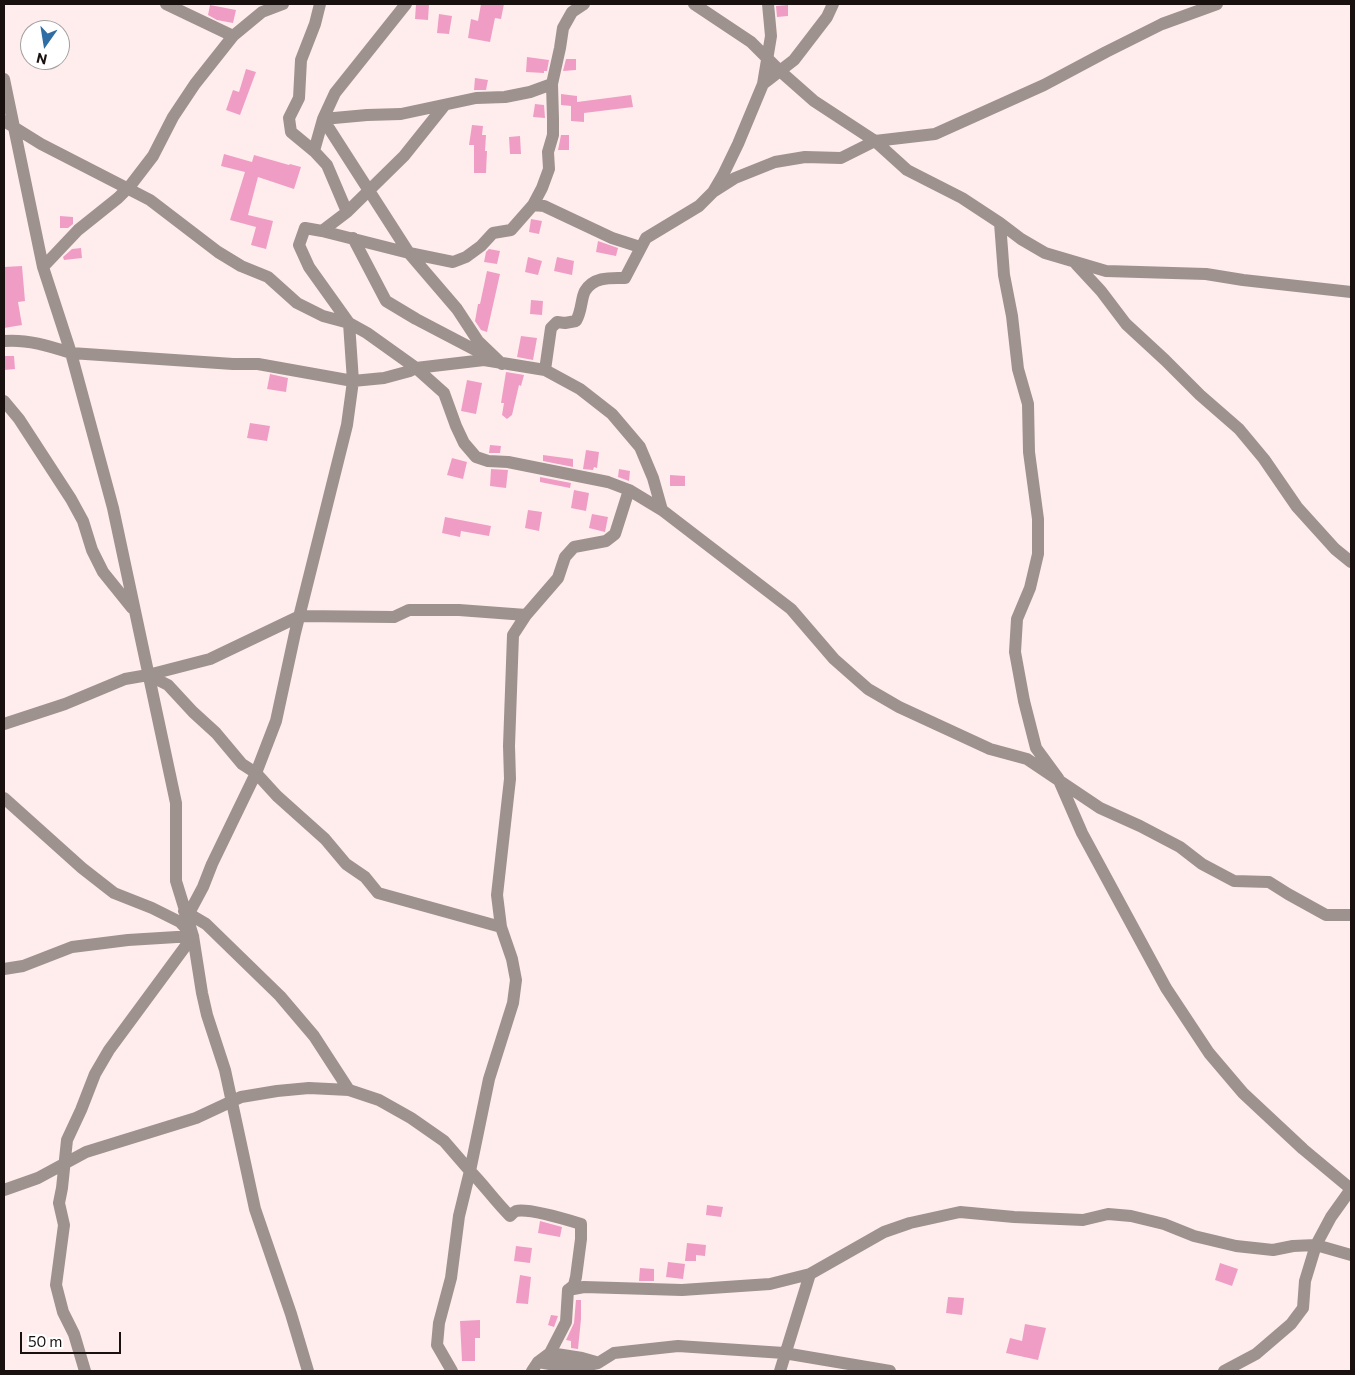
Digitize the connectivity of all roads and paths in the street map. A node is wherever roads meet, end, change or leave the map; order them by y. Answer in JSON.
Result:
{"nodes":[{"id":1,"x":166,"y":4,"type":"edge"},
{"id":2,"x":283,"y":4,"type":"edge"},
{"id":3,"x":320,"y":4,"type":"edge"},
{"id":4,"x":406,"y":4,"type":"edge"},
{"id":5,"x":584,"y":4,"type":"edge"},
{"id":6,"x":694,"y":4,"type":"edge"},
{"id":7,"x":768,"y":4,"type":"edge"},
{"id":8,"x":832,"y":4,"type":"edge"},
{"id":9,"x":1216,"y":4,"type":"edge"},
{"id":10,"x":267,"y":8,"type":"edge"},
{"id":11,"x":233,"y":36,"type":"junction"},
{"id":12,"x":767,"y":58,"type":"junction"},
{"id":13,"x":780,"y":71,"type":"junction"},
{"id":14,"x":4,"y":79,"type":"edge"},
{"id":15,"x":552,"y":84,"type":"junction"},
{"id":16,"x":763,"y":84,"type":"junction"},
{"id":17,"x":444,"y":106,"type":"junction"},
{"id":18,"x":323,"y":119,"type":"junction"},
{"id":19,"x":9,"y":125,"type":"edge"},
{"id":20,"x":875,"y":141,"type":"junction"},
{"id":21,"x":314,"y":151,"type":"junction"},
{"id":22,"x":126,"y":189,"type":"junction"},
{"id":23,"x":369,"y":189,"type":"junction"},
{"id":24,"x":713,"y":192,"type":"junction"},
{"id":25,"x":533,"y":205,"type":"junction"},
{"id":26,"x":347,"y":212,"type":"junction"},
{"id":27,"x":1000,"y":223,"type":"junction"},
{"id":28,"x":322,"y":231,"type":"junction"},
{"id":29,"x":353,"y":238,"type":"junction"},
{"id":30,"x":640,"y":246,"type":"junction"},
{"id":31,"x":409,"y":253,"type":"junction"},
{"id":32,"x":1074,"y":263,"type":"junction"},
{"id":33,"x":43,"y":267,"type":"junction"},
{"id":34,"x":1351,"y":292,"type":"edge"},
{"id":35,"x":349,"y":323,"type":"junction"},
{"id":36,"x":4,"y":342,"type":"edge"},
{"id":37,"x":71,"y":353,"type":"junction"},
{"id":38,"x":502,"y":364,"type":"junction"},
{"id":39,"x":416,"y":368,"type":"junction"},
{"id":40,"x":544,"y":370,"type":"junction"},
{"id":41,"x":353,"y":381,"type":"junction"},
{"id":42,"x":4,"y":402,"type":"edge"},
{"id":43,"x":629,"y":490,"type":"junction"},
{"id":44,"x":662,"y":510,"type":"junction"},
{"id":45,"x":1351,"y":562,"type":"edge"},
{"id":46,"x":134,"y":610,"type":"junction"},
{"id":47,"x":526,"y":614,"type":"junction"},
{"id":48,"x":300,"y":616,"type":"junction"},
{"id":49,"x":148,"y":675,"type":"junction"},
{"id":50,"x":4,"y":724,"type":"edge"},
{"id":51,"x":256,"y":773,"type":"junction"},
{"id":52,"x":1058,"y":778,"type":"junction"},
{"id":53,"x":4,"y":798,"type":"edge"},
{"id":54,"x":187,"y":914,"type":"junction"},
{"id":55,"x":1351,"y":915,"type":"edge"},
{"id":56,"x":501,"y":927,"type":"junction"},
{"id":57,"x":193,"y":936,"type":"junction"},
{"id":58,"x":4,"y":969,"type":"edge"},
{"id":59,"x":349,"y":1090,"type":"junction"},
{"id":60,"x":231,"y":1102,"type":"junction"},
{"id":61,"x":65,"y":1164,"type":"junction"},
{"id":62,"x":470,"y":1170,"type":"junction"},
{"id":63,"x":1351,"y":1189,"type":"edge"},
{"id":64,"x":4,"y":1190,"type":"edge"},
{"id":65,"x":1316,"y":1245,"type":"junction"},
{"id":66,"x":1351,"y":1255,"type":"edge"},
{"id":67,"x":810,"y":1274,"type":"junction"},
{"id":68,"x":568,"y":1290,"type":"junction"},
{"id":69,"x":550,"y":1353,"type":"junction"},
{"id":70,"x":784,"y":1353,"type":"junction"},
{"id":71,"x":598,"y":1363,"type":"junction"},
{"id":72,"x":535,"y":1366,"type":"edge"},
{"id":73,"x":85,"y":1371,"type":"edge"},
{"id":74,"x":308,"y":1371,"type":"edge"},
{"id":75,"x":452,"y":1371,"type":"edge"},
{"id":76,"x":780,"y":1371,"type":"edge"},
{"id":77,"x":890,"y":1371,"type":"edge"},
{"id":78,"x":1224,"y":1371,"type":"edge"}],
"edges":[{"from":1,"to":11,"type":"street"},
{"from":2,"to":10,"type":"street"},
{"from":3,"to":21,"type":"street"},
{"from":4,"to":18,"type":"street"},
{"from":5,"to":15,"type":"street"},
{"from":6,"to":12,"type":"street"},
{"from":7,"to":12,"type":"street"},
{"from":8,"to":13,"type":"street"},
{"from":9,"to":20,"type":"street"},
{"from":10,"to":11,"type":"street"},
{"from":11,"to":22,"type":"street"},
{"from":12,"to":13,"type":"street"},
{"from":12,"to":16,"type":"street"},
{"from":13,"to":16,"type":"street"},
{"from":13,"to":20,"type":"street"},
{"from":14,"to":19,"type":"street"},
{"from":15,"to":17,"type":"street"},
{"from":15,"to":25,"type":"street"},
{"from":16,"to":24,"type":"street"},
{"from":17,"to":18,"type":"street"},
{"from":17,"to":23,"type":"street"},
{"from":18,"to":21,"type":"street"},
{"from":18,"to":23,"type":"street"},
{"from":19,"to":22,"type":"street"},
{"from":19,"to":33,"type":"street"},
{"from":20,"to":24,"type":"street"},
{"from":20,"to":27,"type":"street"},
{"from":21,"to":26,"type":"street"},
{"from":22,"to":33,"type":"street"},
{"from":22,"to":35,"type":"street"},
{"from":23,"to":26,"type":"street"},
{"from":23,"to":31,"type":"street"},
{"from":24,"to":30,"type":"street"},
{"from":25,"to":30,"type":"street"},
{"from":25,"to":31,"type":"street"},
{"from":26,"to":28,"type":"street"},
{"from":27,"to":32,"type":"street"},
{"from":27,"to":52,"type":"street"},
{"from":28,"to":29,"type":"street"},
{"from":28,"to":35,"type":"street"},
{"from":29,"to":31,"type":"street"},
{"from":29,"to":38,"type":"street"},
{"from":30,"to":40,"type":"street"},
{"from":31,"to":38,"type":"street"},
{"from":32,"to":34,"type":"street"},
{"from":32,"to":45,"type":"street"},
{"from":33,"to":37,"type":"street"},
{"from":35,"to":39,"type":"street"},
{"from":35,"to":41,"type":"street"},
{"from":36,"to":37,"type":"street"},
{"from":37,"to":41,"type":"street"},
{"from":37,"to":46,"type":"street"},
{"from":38,"to":39,"type":"street"},
{"from":38,"to":40,"type":"street"},
{"from":39,"to":41,"type":"street"},
{"from":39,"to":43,"type":"street"},
{"from":40,"to":44,"type":"street"},
{"from":41,"to":48,"type":"street"},
{"from":42,"to":46,"type":"street"},
{"from":43,"to":44,"type":"street"},
{"from":43,"to":47,"type":"street"},
{"from":44,"to":52,"type":"street"},
{"from":46,"to":49,"type":"street"},
{"from":47,"to":48,"type":"street"},
{"from":47,"to":56,"type":"street"},
{"from":48,"to":49,"type":"street"},
{"from":48,"to":51,"type":"street"},
{"from":49,"to":50,"type":"street"},
{"from":49,"to":51,"type":"street"},
{"from":49,"to":54,"type":"street"},
{"from":51,"to":54,"type":"street"},
{"from":51,"to":56,"type":"street"},
{"from":52,"to":55,"type":"street"},
{"from":52,"to":63,"type":"street"},
{"from":53,"to":57,"type":"street"},
{"from":54,"to":57,"type":"street"},
{"from":54,"to":59,"type":"street"},
{"from":56,"to":62,"type":"street"},
{"from":57,"to":58,"type":"street"},
{"from":57,"to":60,"type":"street"},
{"from":57,"to":61,"type":"street"},
{"from":59,"to":60,"type":"street"},
{"from":59,"to":62,"type":"street"},
{"from":60,"to":61,"type":"street"},
{"from":60,"to":74,"type":"street"},
{"from":61,"to":64,"type":"street"},
{"from":61,"to":73,"type":"street"},
{"from":62,"to":68,"type":"street"},
{"from":62,"to":75,"type":"street"},
{"from":63,"to":65,"type":"street"},
{"from":65,"to":66,"type":"street"},
{"from":65,"to":67,"type":"street"},
{"from":65,"to":78,"type":"street"},
{"from":67,"to":68,"type":"street"},
{"from":67,"to":70,"type":"street"},
{"from":68,"to":69,"type":"street"},
{"from":69,"to":71,"type":"street"},
{"from":69,"to":72,"type":"street"},
{"from":70,"to":71,"type":"street"},
{"from":70,"to":76,"type":"street"},
{"from":70,"to":77,"type":"street"},
{"from":71,"to":72,"type":"street"}]}
